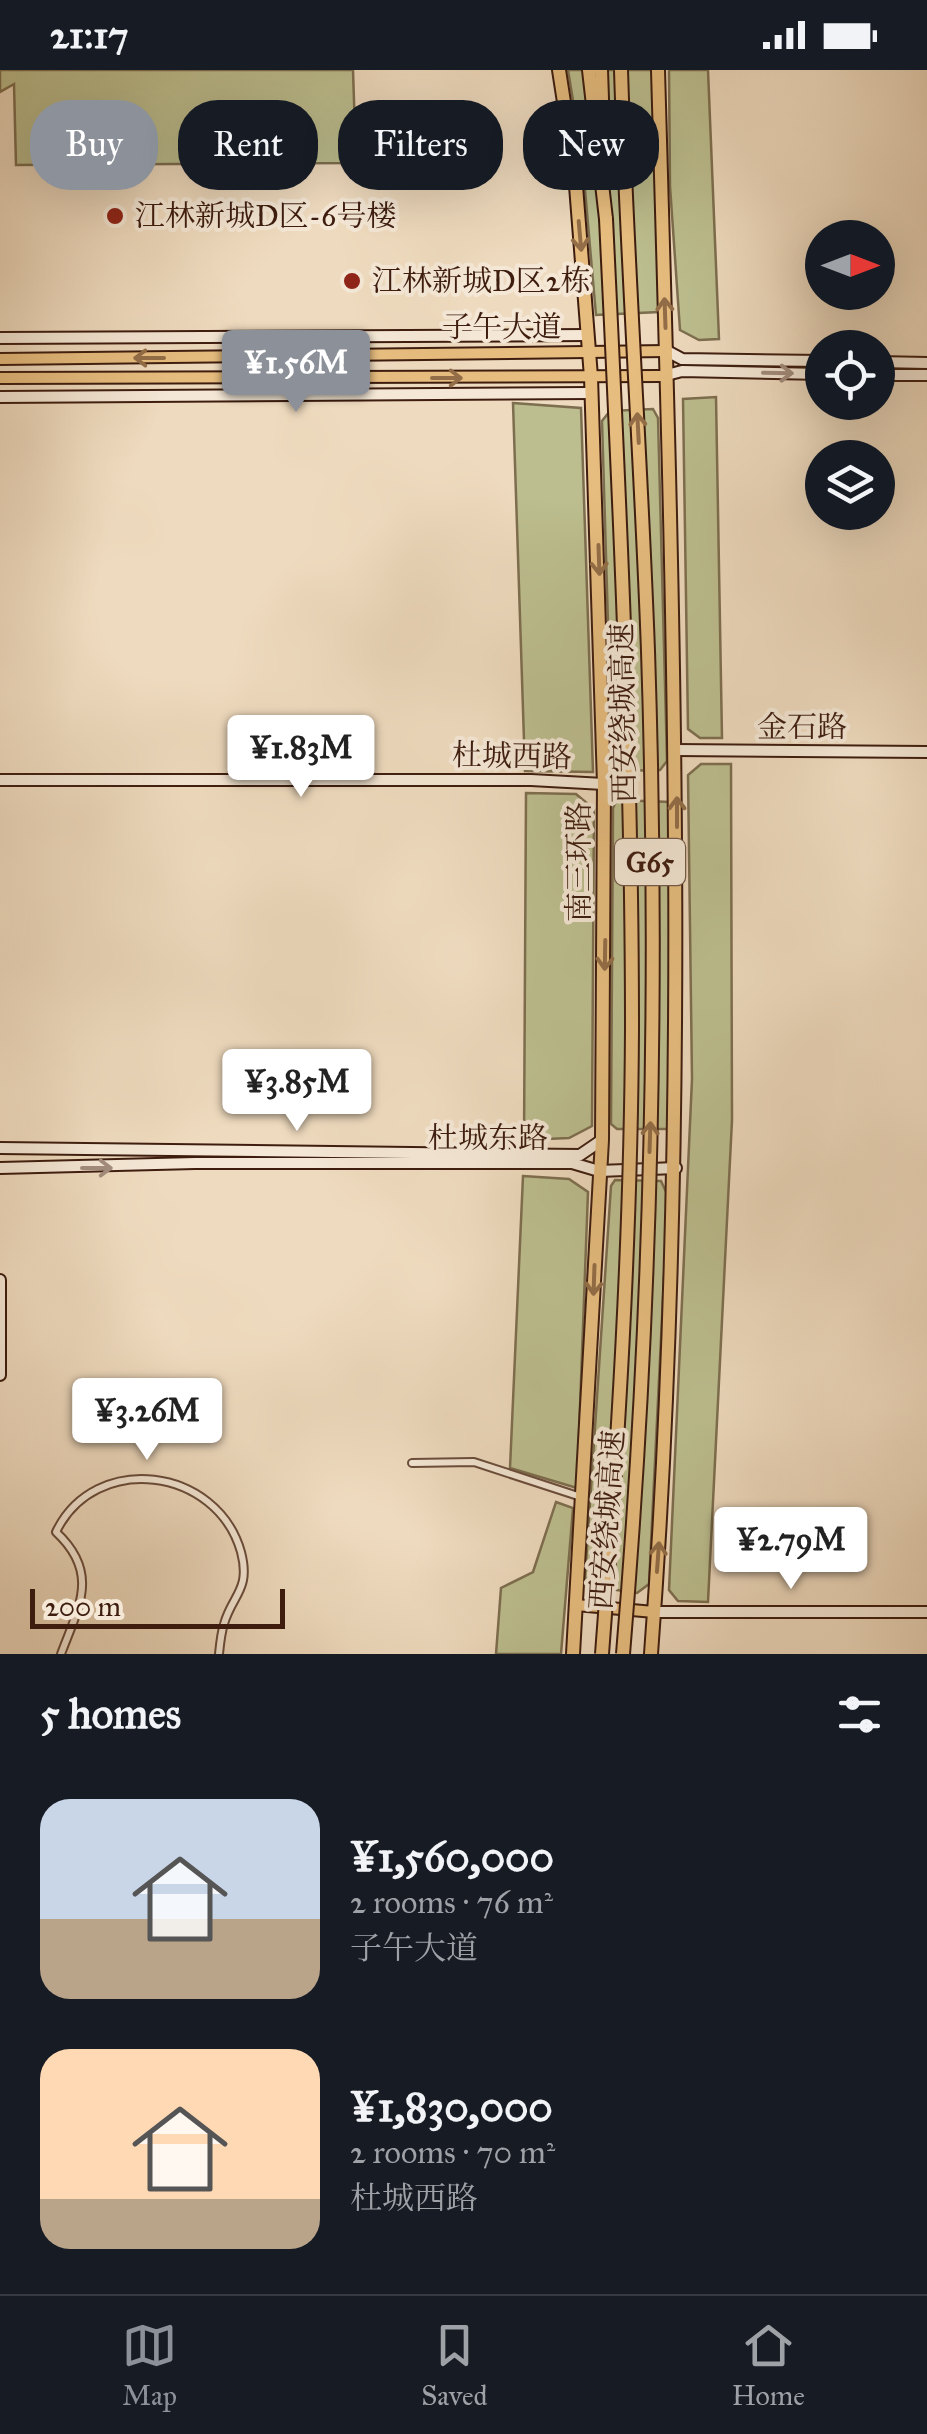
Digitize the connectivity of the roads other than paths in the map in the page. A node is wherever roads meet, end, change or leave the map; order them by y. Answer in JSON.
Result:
{"nodes":[{"id":1,"x":559,"y":70,"type":"edge"},
{"id":2,"x":589,"y":70,"type":"edge"},
{"id":3,"x":601,"y":70,"type":"edge"},
{"id":4,"x":621,"y":70,"type":"edge"},
{"id":5,"x":658,"y":70,"type":"edge"},
{"id":6,"x":606,"y":219,"type":"junction"},
{"id":7,"x":588,"y":334,"type":"junction"},
{"id":8,"x":0,"y":338,"type":"edge"},
{"id":9,"x":589,"y":351,"type":"junction"},
{"id":10,"x":667,"y":352,"type":"junction"},
{"id":11,"x":0,"y":360,"type":"edge"},
{"id":12,"x":805,"y":361,"type":"edge"},
{"id":13,"x":895,"y":362,"type":"edge"},
{"id":14,"x":927,"y":362,"type":"edge"},
{"id":15,"x":805,"y":374,"type":"edge"},
{"id":16,"x":895,"y":375,"type":"edge"},
{"id":17,"x":663,"y":376,"type":"junction"},
{"id":18,"x":927,"y":376,"type":"edge"},
{"id":19,"x":591,"y":377,"type":"junction"},
{"id":20,"x":0,"y":378,"type":"edge"},
{"id":21,"x":591,"y":393,"type":"junction"},
{"id":22,"x":0,"y":398,"type":"edge"},
{"id":23,"x":676,"y":750,"type":"junction"},
{"id":24,"x":927,"y":752,"type":"edge"},
{"id":25,"x":0,"y":780,"type":"edge"},
{"id":26,"x":604,"y":784,"type":"junction"},
{"id":27,"x":602,"y":1140,"type":"junction"},
{"id":28,"x":0,"y":1148,"type":"edge"},
{"id":29,"x":0,"y":1168,"type":"edge"},
{"id":30,"x":676,"y":1168,"type":"junction"},
{"id":31,"x":599,"y":1171,"type":"junction"},
{"id":32,"x":0,"y":1280,"type":"edge"},
{"id":33,"x":0,"y":1302,"type":"edge"},
{"id":34,"x":0,"y":1375,"type":"edge"},
{"id":35,"x":412,"y":1462,"type":"dead end"},
{"id":36,"x":584,"y":1498,"type":"junction"},
{"id":37,"x":576,"y":1605,"type":"junction"},
{"id":38,"x":654,"y":1612,"type":"junction"},
{"id":39,"x":927,"y":1612,"type":"edge"},
{"id":40,"x":61,"y":1654,"type":"edge"},
{"id":41,"x":219,"y":1654,"type":"edge"},
{"id":42,"x":573,"y":1654,"type":"edge"},
{"id":43,"x":602,"y":1654,"type":"edge"},
{"id":44,"x":623,"y":1654,"type":"edge"},
{"id":45,"x":651,"y":1654,"type":"edge"}],
"edges":[{"from":1,"to":7,"type":"highway","name":"南三环路","one_way":true},
{"from":2,"to":6,"type":"highway"},
{"from":3,"to":6,"type":"highway","name":"西安绕城高速","number":"G65"},
{"from":44,"to":4,"type":"highway","name":"西安绕城高速","number":"G65","one_way":true,"bridge":true},
{"from":10,"to":5,"type":"highway","one_way":true},
{"from":6,"to":43,"type":"highway","name":"西安绕城高速","number":"G65","bridge":true},
{"from":7,"to":8,"type":"street"},
{"from":7,"to":9,"type":"highway","name":"南三环路"},
{"from":9,"to":10,"type":"main road","name":"子午大道"},
{"from":9,"to":11,"type":"main road","name":"子午大道","one_way":true},
{"from":9,"to":19,"type":"highway","name":"南三环路"},
{"from":10,"to":12,"type":"street","name":"子午大道"},
{"from":10,"to":17,"type":"highway"},
{"from":13,"to":14,"type":"street"},
{"from":17,"to":15,"type":"street","name":"子午大道","one_way":true},
{"from":16,"to":18,"type":"street"},
{"from":17,"to":19,"type":"main road","name":"子午大道"},
{"from":17,"to":23,"type":"highway"},
{"from":20,"to":19,"type":"main road","name":"子午大道","one_way":true},
{"from":19,"to":21,"type":"highway","name":"南三环路"},
{"from":21,"to":22,"type":"street"},
{"from":21,"to":26,"type":"highway","name":"南三环路","one_way":true},
{"from":23,"to":24,"type":"street","name":"金石路"},
{"from":30,"to":23,"type":"highway","one_way":true},
{"from":25,"to":26,"type":"street","name":"杜城西路"},
{"from":26,"to":27,"type":"highway","name":"南三环路","one_way":true},
{"from":27,"to":28,"type":"street","name":"杜城东路"},
{"from":27,"to":31,"type":"highway","name":"南三环路"},
{"from":29,"to":31,"type":"street","name":"杜城东路","one_way":true},
{"from":30,"to":31,"type":"street","name":"杜城东路"},
{"from":38,"to":30,"type":"highway","one_way":true},
{"from":31,"to":36,"type":"highway","name":"南三环路","one_way":true},
{"from":32,"to":33,"type":"street"},
{"from":33,"to":34,"type":"street"},
{"from":35,"to":36,"type":"street"},
{"from":36,"to":37,"type":"highway","name":"南三环路"},
{"from":37,"to":38,"type":"main road"},
{"from":37,"to":42,"type":"highway","name":"南三环路"},
{"from":38,"to":39,"type":"street"},
{"from":38,"to":45,"type":"highway"},
{"from":40,"to":41,"type":"street"}]}
